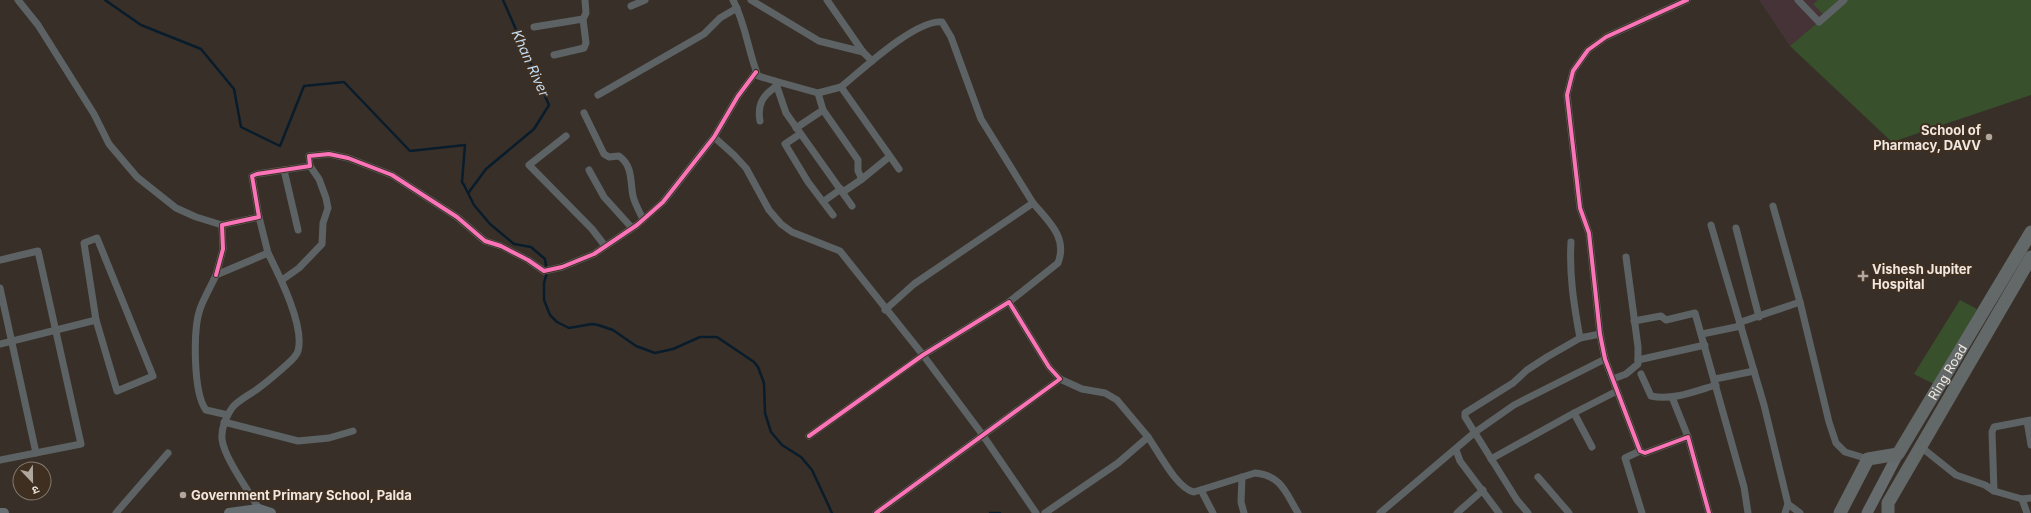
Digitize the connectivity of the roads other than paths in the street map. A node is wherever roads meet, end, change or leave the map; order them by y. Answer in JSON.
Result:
{"nodes":[{"id":1,"x":18,"y":0,"type":"edge"},
{"id":2,"x":585,"y":0,"type":"edge"},
{"id":3,"x":645,"y":0,"type":"edge"},
{"id":4,"x":733,"y":0,"type":"edge"},
{"id":5,"x":751,"y":0,"type":"edge"},
{"id":6,"x":827,"y":0,"type":"edge"},
{"id":7,"x":1687,"y":0,"type":"edge"},
{"id":8,"x":1798,"y":0,"type":"edge"},
{"id":9,"x":1844,"y":0,"type":"edge"},
{"id":10,"x":631,"y":6,"type":"dead end"},
{"id":11,"x":737,"y":8,"type":"junction"},
{"id":12,"x":583,"y":19,"type":"junction"},
{"id":13,"x":534,"y":27,"type":"dead end"},
{"id":14,"x":863,"y":52,"type":"junction"},
{"id":15,"x":554,"y":56,"type":"dead end"},
{"id":16,"x":872,"y":61,"type":"junction"},
{"id":17,"x":756,"y":72,"type":"junction"},
{"id":18,"x":776,"y":84,"type":"junction"},
{"id":19,"x":841,"y":87,"type":"junction"},
{"id":20,"x":818,"y":93,"type":"junction"},
{"id":21,"x":598,"y":95,"type":"dead end"},
{"id":22,"x":823,"y":110,"type":"junction"},
{"id":23,"x":584,"y":113,"type":"dead end"},
{"id":24,"x":760,"y":121,"type":"dead end"},
{"id":25,"x":798,"y":131,"type":"junction"},
{"id":26,"x":566,"y":136,"type":"dead end"},
{"id":27,"x":714,"y":137,"type":"junction"},
{"id":28,"x":889,"y":157,"type":"junction"},
{"id":29,"x":310,"y":166,"type":"junction"},
{"id":30,"x":284,"y":170,"type":"junction"},
{"id":31,"x":589,"y":170,"type":"dead end"},
{"id":32,"x":899,"y":170,"type":"dead end"},
{"id":33,"x":862,"y":179,"type":"junction"},
{"id":34,"x":842,"y":191,"type":"junction"},
{"id":35,"x":824,"y":201,"type":"junction"},
{"id":36,"x":1033,"y":203,"type":"junction"},
{"id":37,"x":852,"y":206,"type":"dead end"},
{"id":38,"x":1773,"y":206,"type":"dead end"},
{"id":39,"x":833,"y":215,"type":"dead end"},
{"id":40,"x":259,"y":217,"type":"junction"},
{"id":41,"x":643,"y":219,"type":"junction"},
{"id":42,"x":222,"y":225,"type":"junction"},
{"id":43,"x":1711,"y":225,"type":"dead end"},
{"id":44,"x":632,"y":228,"type":"junction"},
{"id":45,"x":1736,"y":228,"type":"dead end"},
{"id":46,"x":298,"y":230,"type":"dead end"},
{"id":47,"x":2031,"y":232,"type":"edge"},
{"id":48,"x":1571,"y":242,"type":"dead end"},
{"id":49,"x":605,"y":246,"type":"junction"},
{"id":50,"x":268,"y":253,"type":"junction"},
{"id":51,"x":1626,"y":257,"type":"dead end"},
{"id":52,"x":0,"y":260,"type":"edge"},
{"id":53,"x":2029,"y":266,"type":"edge"},
{"id":54,"x":216,"y":275,"type":"junction"},
{"id":55,"x":282,"y":280,"type":"junction"},
{"id":56,"x":0,"y":288,"type":"edge"},
{"id":57,"x":1009,"y":302,"type":"junction"},
{"id":58,"x":1800,"y":302,"type":"junction"},
{"id":59,"x":885,"y":310,"type":"junction"},
{"id":60,"x":1759,"y":317,"type":"junction"},
{"id":61,"x":96,"y":320,"type":"junction"},
{"id":62,"x":1634,"y":320,"type":"junction"},
{"id":63,"x":1741,"y":324,"type":"junction"},
{"id":64,"x":56,"y":330,"type":"junction"},
{"id":65,"x":1600,"y":334,"type":"junction"},
{"id":66,"x":1702,"y":334,"type":"junction"},
{"id":67,"x":1580,"y":338,"type":"junction"},
{"id":68,"x":13,"y":341,"type":"junction"},
{"id":69,"x":0,"y":344,"type":"edge"},
{"id":70,"x":1705,"y":345,"type":"junction"},
{"id":71,"x":923,"y":355,"type":"junction"},
{"id":72,"x":1605,"y":360,"type":"junction"},
{"id":73,"x":1638,"y":360,"type":"junction"},
{"id":74,"x":1754,"y":371,"type":"junction"},
{"id":75,"x":1641,"y":374,"type":"dead end"},
{"id":76,"x":1060,"y":379,"type":"junction"},
{"id":77,"x":1613,"y":379,"type":"junction"},
{"id":78,"x":1715,"y":382,"type":"junction"},
{"id":79,"x":1617,"y":391,"type":"junction"},
{"id":80,"x":1672,"y":397,"type":"junction"},
{"id":81,"x":1574,"y":413,"type":"junction"},
{"id":82,"x":2029,"y":420,"type":"edge"},
{"id":83,"x":225,"y":421,"type":"junction"},
{"id":84,"x":354,"y":431,"type":"dead end"},
{"id":85,"x":1474,"y":433,"type":"junction"},
{"id":86,"x":982,"y":434,"type":"junction"},
{"id":87,"x":809,"y":436,"type":"dead end"},
{"id":88,"x":1148,"y":437,"type":"junction"},
{"id":89,"x":1688,"y":437,"type":"junction"},
{"id":90,"x":2031,"y":445,"type":"edge"},
{"id":91,"x":1592,"y":447,"type":"dead end"},
{"id":92,"x":1921,"y":447,"type":"junction"},
{"id":93,"x":1456,"y":450,"type":"junction"},
{"id":94,"x":1640,"y":451,"type":"junction"},
{"id":95,"x":36,"y":453,"type":"junction"},
{"id":96,"x":168,"y":453,"type":"dead end"},
{"id":97,"x":1898,"y":454,"type":"junction"},
{"id":98,"x":1491,"y":459,"type":"junction"},
{"id":99,"x":1868,"y":459,"type":"junction"},
{"id":100,"x":0,"y":460,"type":"edge"},
{"id":101,"x":1242,"y":477,"type":"junction"},
{"id":102,"x":1538,"y":477,"type":"dead end"},
{"id":103,"x":1201,"y":490,"type":"junction"},
{"id":104,"x":1483,"y":490,"type":"junction"},
{"id":105,"x":1994,"y":491,"type":"junction"},
{"id":106,"x":2031,"y":498,"type":"edge"},
{"id":107,"x":2022,"y":499,"type":"junction"},
{"id":108,"x":1788,"y":504,"type":"junction"},
{"id":109,"x":259,"y":509,"type":"junction"},
{"id":110,"x":1886,"y":510,"type":"edge"},
{"id":111,"x":1384,"y":512,"type":"edge"},
{"id":112,"x":0,"y":513,"type":"edge"},
{"id":113,"x":4,"y":513,"type":"edge"},
{"id":114,"x":116,"y":513,"type":"edge"},
{"id":115,"x":229,"y":513,"type":"edge"},
{"id":116,"x":271,"y":513,"type":"edge"},
{"id":117,"x":876,"y":513,"type":"edge"},
{"id":118,"x":1036,"y":513,"type":"edge"},
{"id":119,"x":1045,"y":513,"type":"edge"},
{"id":120,"x":1213,"y":513,"type":"edge"},
{"id":121,"x":1244,"y":513,"type":"edge"},
{"id":122,"x":1298,"y":513,"type":"edge"},
{"id":123,"x":1457,"y":513,"type":"edge"},
{"id":124,"x":1499,"y":513,"type":"edge"},
{"id":125,"x":1528,"y":513,"type":"edge"},
{"id":126,"x":1569,"y":513,"type":"edge"},
{"id":127,"x":1642,"y":513,"type":"edge"},
{"id":128,"x":1709,"y":513,"type":"edge"},
{"id":129,"x":1748,"y":513,"type":"edge"},
{"id":130,"x":1785,"y":513,"type":"edge"},
{"id":131,"x":1800,"y":513,"type":"edge"},
{"id":132,"x":1840,"y":513,"type":"edge"},
{"id":133,"x":1867,"y":513,"type":"edge"},
{"id":134,"x":2027,"y":513,"type":"edge"}],
"edges":[{"from":1,"to":42,"type":"street"},
{"from":2,"to":12,"type":"street"},
{"from":3,"to":10,"type":"street"},
{"from":4,"to":11,"type":"street"},
{"from":5,"to":14,"type":"street"},
{"from":6,"to":14,"type":"street"},
{"from":7,"to":65,"type":"street"},
{"from":8,"to":9,"type":"street"},
{"from":11,"to":17,"type":"street"},
{"from":11,"to":21,"type":"street"},
{"from":12,"to":13,"type":"street"},
{"from":12,"to":15,"type":"street"},
{"from":14,"to":16,"type":"street"},
{"from":16,"to":19,"type":"street"},
{"from":16,"to":36,"type":"street"},
{"from":17,"to":18,"type":"street"},
{"from":17,"to":27,"type":"street"},
{"from":18,"to":20,"type":"street"},
{"from":18,"to":24,"type":"street"},
{"from":18,"to":25,"type":"street"},
{"from":19,"to":20,"type":"street"},
{"from":19,"to":28,"type":"street"},
{"from":20,"to":22,"type":"street"},
{"from":22,"to":25,"type":"street"},
{"from":22,"to":33,"type":"street"},
{"from":23,"to":41,"type":"street"},
{"from":25,"to":34,"type":"street"},
{"from":25,"to":35,"type":"street"},
{"from":26,"to":49,"type":"street"},
{"from":27,"to":41,"type":"street"},
{"from":27,"to":59,"type":"street"},
{"from":28,"to":32,"type":"street"},
{"from":28,"to":33,"type":"street"},
{"from":29,"to":30,"type":"street"},
{"from":29,"to":49,"type":"street"},
{"from":29,"to":55,"type":"street"},
{"from":30,"to":40,"type":"street"},
{"from":30,"to":46,"type":"street"},
{"from":31,"to":44,"type":"street"},
{"from":33,"to":34,"type":"street"},
{"from":34,"to":35,"type":"street"},
{"from":34,"to":37,"type":"street"},
{"from":35,"to":39,"type":"street"},
{"from":36,"to":57,"type":"street"},
{"from":36,"to":59,"type":"street"},
{"from":38,"to":58,"type":"street"},
{"from":40,"to":42,"type":"street"},
{"from":40,"to":50,"type":"street"},
{"from":41,"to":44,"type":"street"},
{"from":42,"to":54,"type":"street"},
{"from":43,"to":63,"type":"street"},
{"from":44,"to":49,"type":"street"},
{"from":45,"to":60,"type":"street"},
{"from":47,"to":97,"type":"highway","name":"Ring Road"},
{"from":48,"to":67,"type":"street"},
{"from":50,"to":54,"type":"street"},
{"from":50,"to":55,"type":"street"},
{"from":51,"to":62,"type":"street"},
{"from":52,"to":64,"type":"street"},
{"from":53,"to":92,"type":"highway","name":"Ring Road"},
{"from":54,"to":83,"type":"street"},
{"from":55,"to":83,"type":"street"},
{"from":56,"to":68,"type":"street"},
{"from":57,"to":71,"type":"street"},
{"from":57,"to":76,"type":"street"},
{"from":58,"to":60,"type":"street"},
{"from":58,"to":99,"type":"street"},
{"from":59,"to":71,"type":"street"},
{"from":60,"to":63,"type":"street"},
{"from":61,"to":61,"type":"street"},
{"from":61,"to":64,"type":"street"},
{"from":62,"to":66,"type":"street"},
{"from":62,"to":73,"type":"street"},
{"from":63,"to":66,"type":"street"},
{"from":63,"to":74,"type":"street"},
{"from":64,"to":68,"type":"street"},
{"from":64,"to":95,"type":"street"},
{"from":65,"to":67,"type":"street"},
{"from":65,"to":72,"type":"street"},
{"from":66,"to":70,"type":"street"},
{"from":67,"to":85,"type":"street"},
{"from":68,"to":69,"type":"street"},
{"from":68,"to":95,"type":"street"},
{"from":70,"to":73,"type":"street"},
{"from":70,"to":78,"type":"street"},
{"from":71,"to":86,"type":"street"},
{"from":71,"to":87,"type":"street"},
{"from":72,"to":77,"type":"street"},
{"from":72,"to":85,"type":"street"},
{"from":73,"to":77,"type":"street"},
{"from":74,"to":78,"type":"street"},
{"from":74,"to":108,"type":"street"},
{"from":75,"to":80,"type":"street"},
{"from":76,"to":86,"type":"street"},
{"from":76,"to":88,"type":"street"},
{"from":77,"to":79,"type":"street"},
{"from":78,"to":80,"type":"street"},
{"from":78,"to":129,"type":"street"},
{"from":79,"to":81,"type":"street"},
{"from":79,"to":94,"type":"street"},
{"from":80,"to":89,"type":"street"},
{"from":81,"to":91,"type":"street"},
{"from":81,"to":98,"type":"street"},
{"from":82,"to":90,"type":"street"},
{"from":82,"to":105,"type":"street"},
{"from":83,"to":84,"type":"street"},
{"from":83,"to":109,"type":"street"},
{"from":85,"to":93,"type":"street"},
{"from":85,"to":98,"type":"street"},
{"from":86,"to":117,"type":"street"},
{"from":86,"to":118,"type":"street"},
{"from":88,"to":103,"type":"street"},
{"from":88,"to":119,"type":"street"},
{"from":89,"to":94,"type":"street"},
{"from":89,"to":128,"type":"street"},
{"from":92,"to":105,"type":"street"},
{"from":92,"to":110,"type":"highway","name":"Ring Road"},
{"from":93,"to":104,"type":"street"},
{"from":93,"to":111,"type":"street"},
{"from":94,"to":127,"type":"street"},
{"from":95,"to":100,"type":"street"},
{"from":96,"to":114,"type":"street"},
{"from":97,"to":99,"type":"highway"},
{"from":97,"to":133,"type":"main road","name":"Ring Road"},
{"from":98,"to":125,"type":"street"},
{"from":99,"to":132,"type":"highway"},
{"from":101,"to":103,"type":"street"},
{"from":101,"to":121,"type":"street"},
{"from":101,"to":122,"type":"street"},
{"from":102,"to":126,"type":"street"},
{"from":103,"to":120,"type":"street"},
{"from":104,"to":123,"type":"street"},
{"from":104,"to":124,"type":"street"},
{"from":105,"to":107,"type":"street"},
{"from":106,"to":107,"type":"street"},
{"from":107,"to":134,"type":"street"},
{"from":108,"to":130,"type":"street"},
{"from":108,"to":131,"type":"street"},
{"from":109,"to":115,"type":"main road"},
{"from":109,"to":116,"type":"main road"},
{"from":112,"to":113,"type":"main road"}]}
